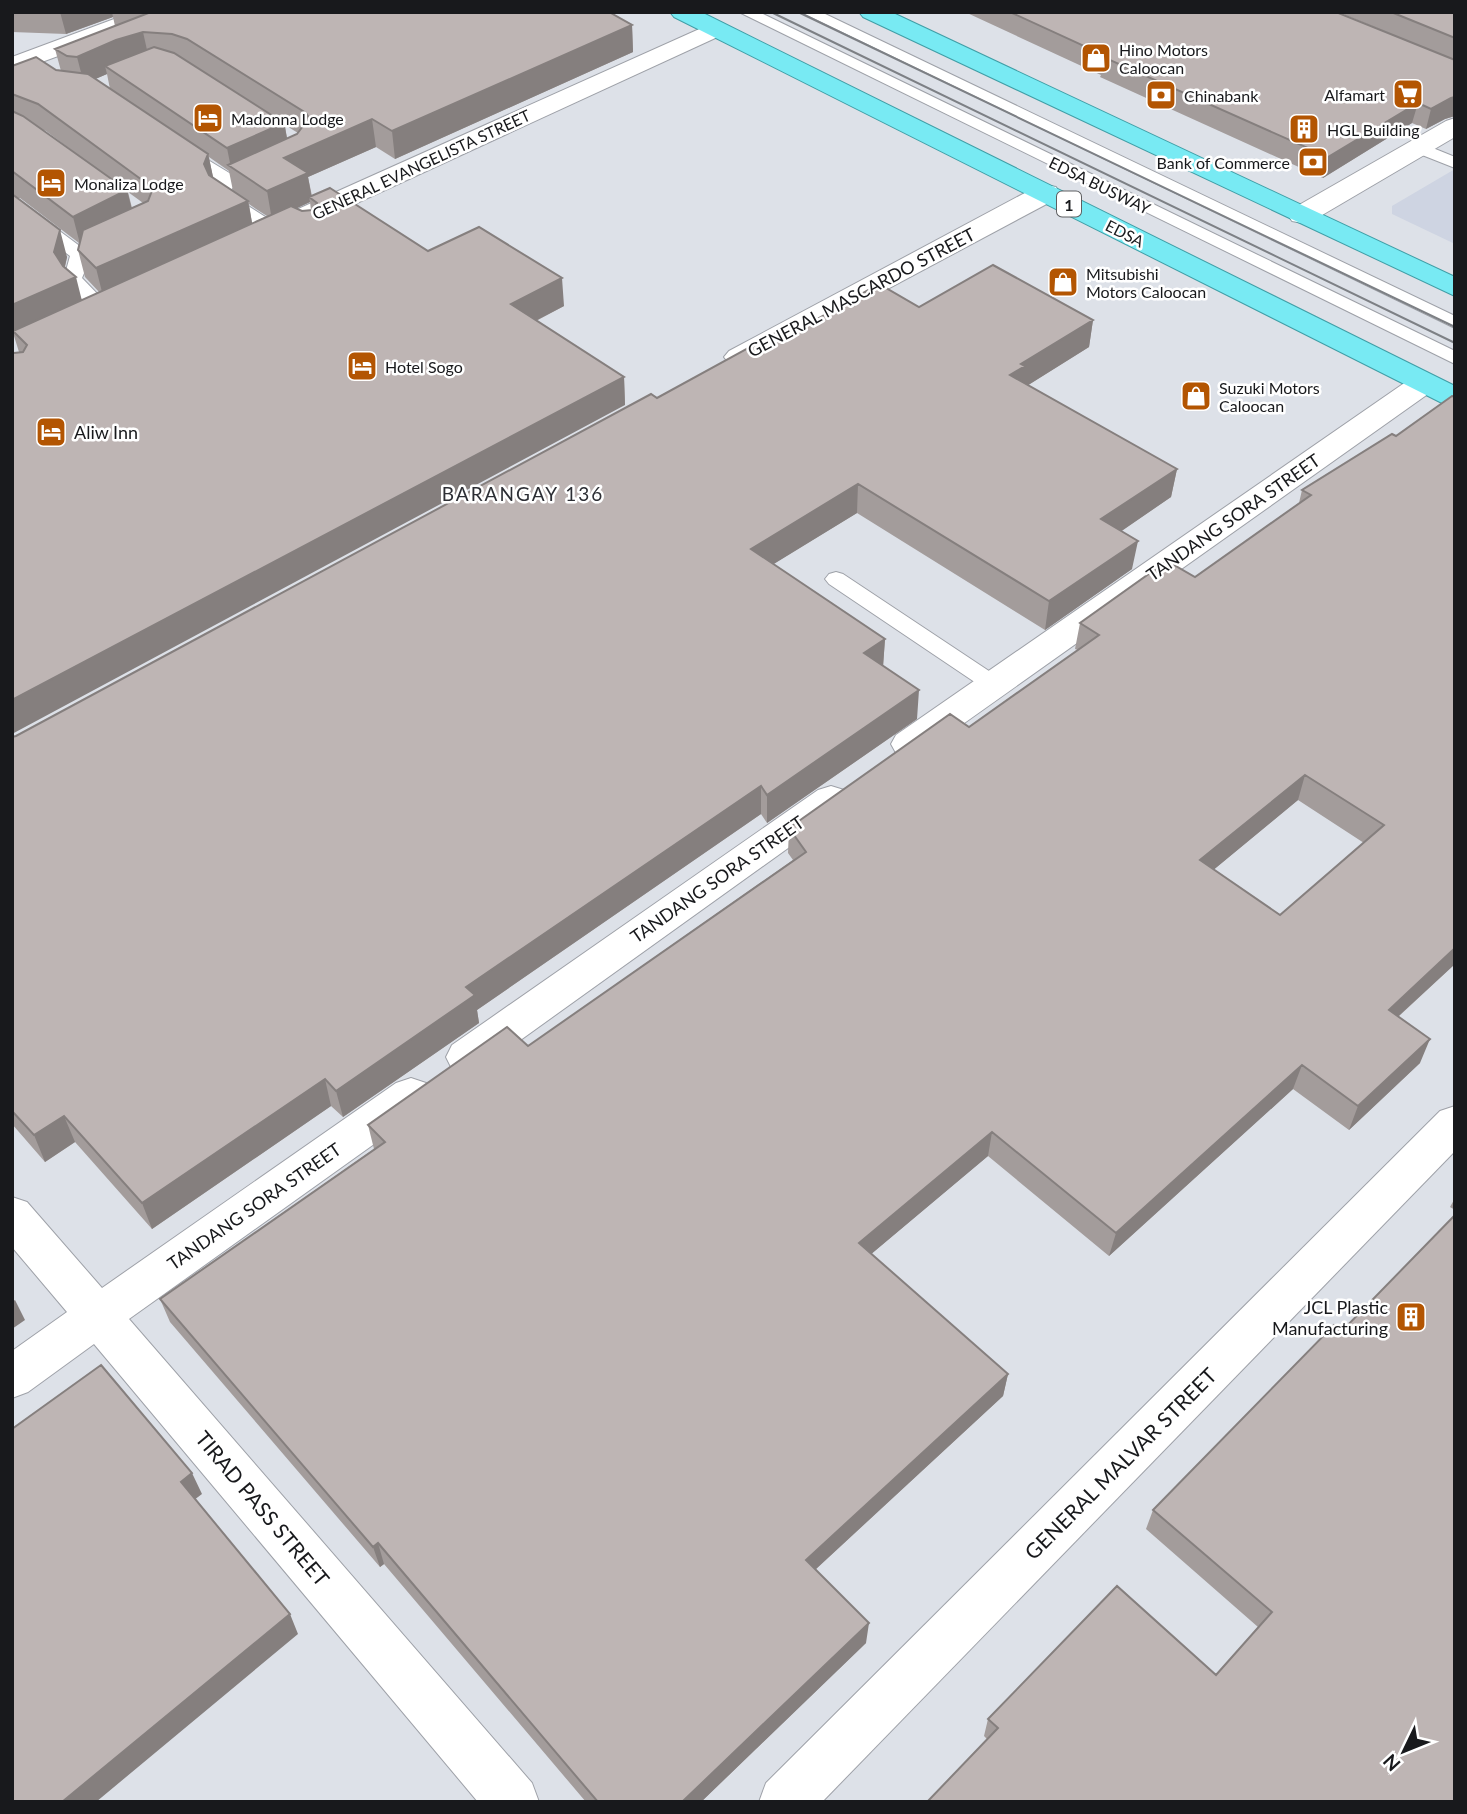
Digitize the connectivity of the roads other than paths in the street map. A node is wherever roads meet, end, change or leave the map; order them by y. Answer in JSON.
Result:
{"nodes":[{"id":1,"x":156,"y":12,"type":"edge"},
{"id":2,"x":682,"y":12,"type":"edge"},
{"id":3,"x":746,"y":12,"type":"edge"},
{"id":4,"x":808,"y":12,"type":"edge"},
{"id":5,"x":871,"y":12,"type":"edge"},
{"id":6,"x":715,"y":29,"type":"junction"},
{"id":7,"x":18,"y":64,"type":"edge"},
{"id":8,"x":47,"y":76,"type":"edge"},
{"id":9,"x":1455,"y":126,"type":"edge"},
{"id":10,"x":168,"y":139,"type":"edge"},
{"id":11,"x":1418,"y":147,"type":"junction"},
{"id":12,"x":1455,"y":163,"type":"edge"},
{"id":13,"x":1046,"y":193,"type":"junction"},
{"id":14,"x":12,"y":204,"type":"edge"},
{"id":15,"x":1302,"y":215,"type":"junction"},
{"id":16,"x":293,"y":228,"type":"junction"},
{"id":17,"x":1270,"y":234,"type":"junction"},
{"id":18,"x":250,"y":242,"type":"edge"},
{"id":19,"x":1240,"y":254,"type":"junction"},
{"id":20,"x":1455,"y":288,"type":"edge"},
{"id":21,"x":127,"y":299,"type":"edge"},
{"id":22,"x":92,"y":315,"type":"joint"},
{"id":23,"x":1455,"y":323,"type":"edge"},
{"id":24,"x":1455,"y":358,"type":"edge"},
{"id":25,"x":719,"y":369,"type":"edge"},
{"id":26,"x":1439,"y":390,"type":"edge"},
{"id":27,"x":836,"y":579,"type":"dead end"},
{"id":28,"x":993,"y":684,"type":"junction"},
{"id":29,"x":1455,"y":1123,"type":"edge"},
{"id":30,"x":12,"y":1215,"type":"edge"},
{"id":31,"x":99,"y":1316,"type":"junction"},
{"id":32,"x":12,"y":1377,"type":"edge"},
{"id":33,"x":513,"y":1802,"type":"edge"},
{"id":34,"x":785,"y":1802,"type":"edge"}],
"edges":[{"from":1,"to":7,"type":"street"},
{"from":2,"to":6,"type":"highway","name":"EDSA","number":"1"},
{"from":3,"to":19,"type":"lane","name":"EDSA BUSWAY"},
{"from":4,"to":17,"type":"lane","name":"EDSA BUSWAY"},
{"from":5,"to":15,"type":"highway"},
{"from":6,"to":13,"type":"highway","name":"EDSA","number":"1"},
{"from":6,"to":16,"type":"street","name":"GENERAL EVANGELISTA STREET"},
{"from":7,"to":8,"type":"lane"},
{"from":9,"to":11,"type":"street"},
{"from":10,"to":16,"type":"lane"},
{"from":11,"to":12,"type":"lane"},
{"from":11,"to":15,"type":"street"},
{"from":13,"to":25,"type":"street","name":"GENERAL MASCARDO STREET"},
{"from":13,"to":26,"type":"highway","name":"EDSA","number":"1"},
{"from":14,"to":22,"type":"lane"},
{"from":15,"to":20,"type":"highway"},
{"from":16,"to":18,"type":"street","name":"GENERAL EVANGELISTA STREET"},
{"from":17,"to":19,"type":"lane"},
{"from":17,"to":23,"type":"lane","name":"EDSA BUSWAY"},
{"from":19,"to":24,"type":"lane","name":"EDSA BUSWAY"},
{"from":21,"to":22,"type":"street"},
{"from":26,"to":28,"type":"street","name":"TANDANG SORA STREET"},
{"from":27,"to":28,"type":"lane"},
{"from":28,"to":31,"type":"street","name":"TANDANG SORA STREET"},
{"from":29,"to":34,"type":"street","name":"GENERAL MALVAR STREET"},
{"from":30,"to":31,"type":"street","name":"TIRAD PASS STREET"},
{"from":31,"to":32,"type":"street","name":"TANDANG SORA STREET"},
{"from":31,"to":33,"type":"street","name":"TIRAD PASS STREET"}]}
